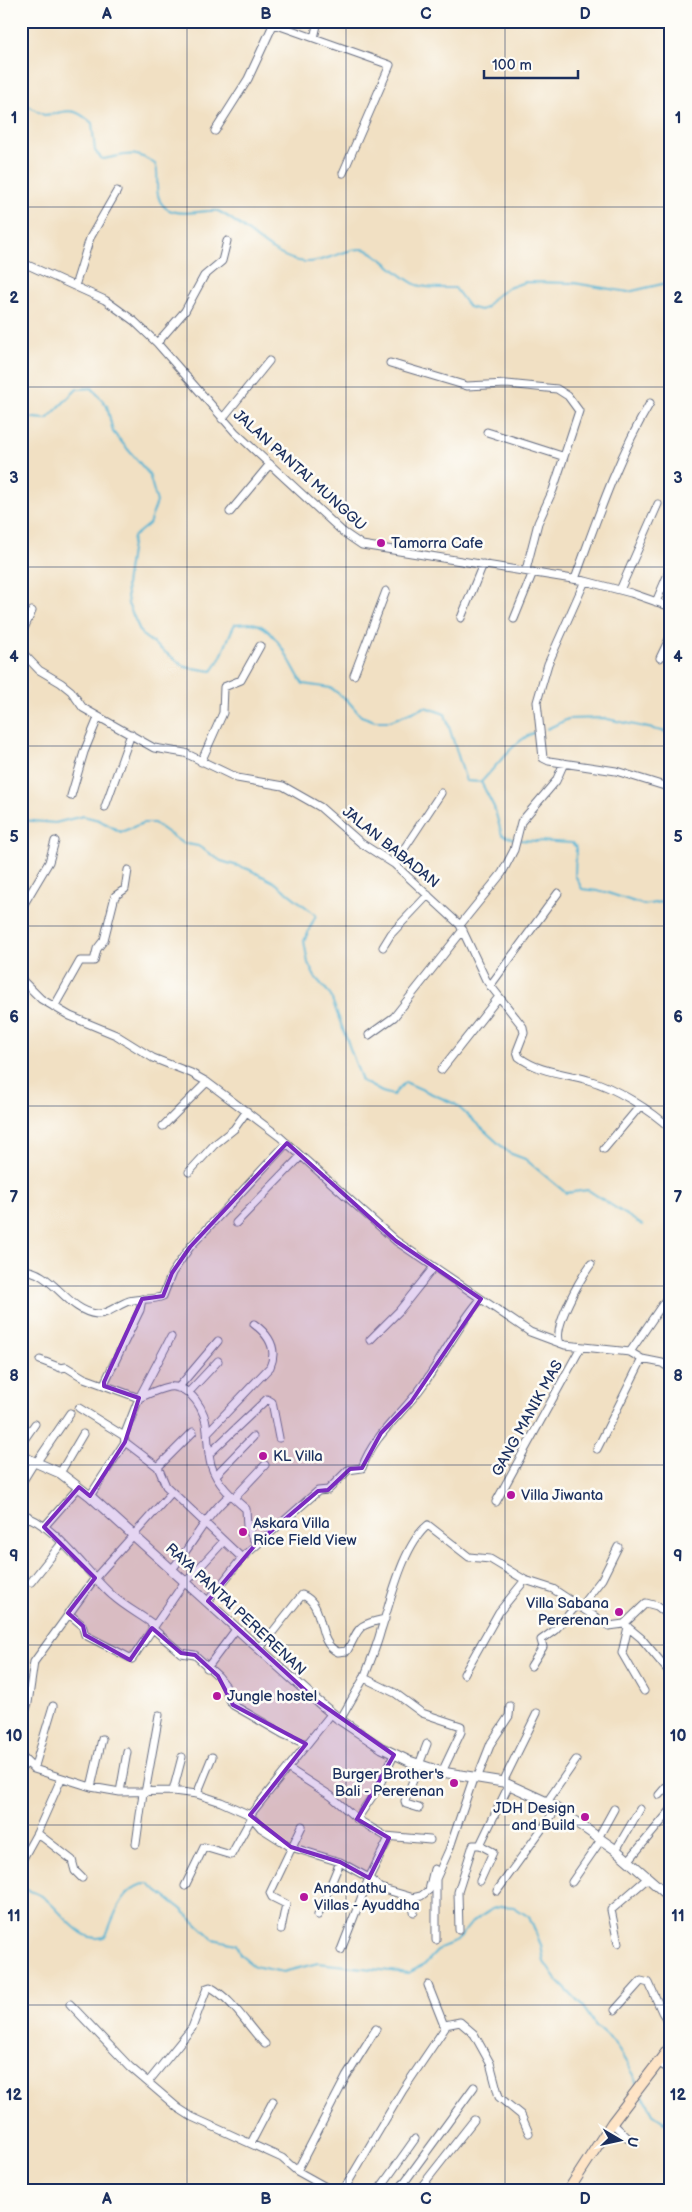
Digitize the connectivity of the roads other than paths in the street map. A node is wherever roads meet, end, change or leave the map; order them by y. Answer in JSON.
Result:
{"nodes":[{"id":1,"x":318,"y":21,"type":"edge"},
{"id":2,"x":270,"y":23,"type":"edge"},
{"id":3,"x":314,"y":38,"type":"junction"},
{"id":4,"x":214,"y":131,"type":"dead end"},
{"id":5,"x":343,"y":173,"type":"dead end"},
{"id":6,"x":117,"y":191,"type":"dead end"},
{"id":7,"x":227,"y":241,"type":"dead end"},
{"id":8,"x":21,"y":262,"type":"edge"},
{"id":9,"x":75,"y":286,"type":"junction"},
{"id":10,"x":157,"y":343,"type":"junction"},
{"id":11,"x":269,"y":361,"type":"dead end"},
{"id":12,"x":390,"y":363,"type":"dead end"},
{"id":13,"x":650,"y":404,"type":"dead end"},
{"id":14,"x":222,"y":419,"type":"junction"},
{"id":15,"x":487,"y":432,"type":"dead end"},
{"id":16,"x":562,"y":456,"type":"junction"},
{"id":17,"x":270,"y":464,"type":"junction"},
{"id":18,"x":658,"y":504,"type":"dead end"},
{"id":19,"x":230,"y":512,"type":"dead end"},
{"id":20,"x":482,"y":564,"type":"junction"},
{"id":21,"x":671,"y":567,"type":"edge"},
{"id":22,"x":530,"y":571,"type":"junction"},
{"id":23,"x":575,"y":579,"type":"junction"},
{"id":24,"x":585,"y":581,"type":"junction"},
{"id":25,"x":620,"y":590,"type":"junction"},
{"id":26,"x":386,"y":591,"type":"dead end"},
{"id":27,"x":656,"y":602,"type":"junction"},
{"id":28,"x":671,"y":608,"type":"edge"},
{"id":29,"x":32,"y":611,"type":"dead end"},
{"id":30,"x":462,"y":618,"type":"dead end"},
{"id":31,"x":514,"y":619,"type":"dead end"},
{"id":32,"x":21,"y":635,"type":"edge"},
{"id":33,"x":671,"y":635,"type":"edge"},
{"id":34,"x":260,"y":646,"type":"dead end"},
{"id":35,"x":21,"y":651,"type":"edge"},
{"id":36,"x":660,"y":658,"type":"dead end"},
{"id":37,"x":354,"y":675,"type":"dead end"},
{"id":38,"x":98,"y":718,"type":"junction"},
{"id":39,"x":131,"y":734,"type":"junction"},
{"id":40,"x":201,"y":762,"type":"junction"},
{"id":41,"x":564,"y":763,"type":"junction"},
{"id":42,"x":671,"y":788,"type":"edge"},
{"id":43,"x":441,"y":793,"type":"dead end"},
{"id":44,"x":71,"y":796,"type":"dead end"},
{"id":45,"x":104,"y":806,"type":"dead end"},
{"id":46,"x":55,"y":841,"type":"dead end"},
{"id":47,"x":394,"y":864,"type":"junction"},
{"id":48,"x":128,"y":870,"type":"dead end"},
{"id":49,"x":558,"y":893,"type":"dead end"},
{"id":50,"x":428,"y":895,"type":"junction"},
{"id":51,"x":21,"y":909,"type":"edge"},
{"id":52,"x":462,"y":927,"type":"junction"},
{"id":53,"x":383,"y":947,"type":"dead end"},
{"id":54,"x":21,"y":979,"type":"edge"},
{"id":55,"x":490,"y":986,"type":"junction"},
{"id":56,"x":498,"y":998,"type":"junction"},
{"id":57,"x":54,"y":1007,"type":"junction"},
{"id":58,"x":368,"y":1035,"type":"dead end"},
{"id":59,"x":441,"y":1070,"type":"dead end"},
{"id":60,"x":207,"y":1082,"type":"junction"},
{"id":61,"x":640,"y":1106,"type":"junction"},
{"id":62,"x":246,"y":1111,"type":"junction"},
{"id":63,"x":163,"y":1126,"type":"dead end"},
{"id":64,"x":671,"y":1128,"type":"edge"},
{"id":65,"x":287,"y":1143,"type":"junction"},
{"id":66,"x":604,"y":1149,"type":"dead end"},
{"id":67,"x":301,"y":1156,"type":"junction"},
{"id":68,"x":189,"y":1172,"type":"dead end"},
{"id":69,"x":236,"y":1223,"type":"dead end"},
{"id":70,"x":592,"y":1264,"type":"dead end"},
{"id":71,"x":434,"y":1267,"type":"junction"},
{"id":72,"x":21,"y":1270,"type":"edge"},
{"id":73,"x":671,"y":1292,"type":"edge"},
{"id":74,"x":142,"y":1299,"type":"junction"},
{"id":75,"x":481,"y":1299,"type":"junction"},
{"id":76,"x":254,"y":1324,"type":"dead end"},
{"id":77,"x":170,"y":1337,"type":"dead end"},
{"id":78,"x":370,"y":1340,"type":"dead end"},
{"id":79,"x":218,"y":1341,"type":"dead end"},
{"id":80,"x":560,"y":1343,"type":"junction"},
{"id":81,"x":581,"y":1347,"type":"junction"},
{"id":82,"x":630,"y":1352,"type":"junction"},
{"id":83,"x":642,"y":1359,"type":"junction"},
{"id":84,"x":40,"y":1360,"type":"dead end"},
{"id":85,"x":218,"y":1361,"type":"dead end"},
{"id":86,"x":671,"y":1369,"type":"edge"},
{"id":87,"x":104,"y":1384,"type":"junction"},
{"id":88,"x":178,"y":1388,"type":"junction"},
{"id":89,"x":188,"y":1393,"type":"junction"},
{"id":90,"x":139,"y":1398,"type":"junction"},
{"id":91,"x":79,"y":1408,"type":"dead end"},
{"id":92,"x":70,"y":1413,"type":"dead end"},
{"id":93,"x":35,"y":1424,"type":"dead end"},
{"id":94,"x":193,"y":1432,"type":"dead end"},
{"id":95,"x":208,"y":1432,"type":"junction"},
{"id":96,"x":83,"y":1434,"type":"dead end"},
{"id":97,"x":253,"y":1437,"type":"dead end"},
{"id":98,"x":279,"y":1438,"type":"dead end"},
{"id":99,"x":125,"y":1439,"type":"junction"},
{"id":100,"x":21,"y":1444,"type":"edge"},
{"id":101,"x":597,"y":1449,"type":"dead end"},
{"id":102,"x":209,"y":1454,"type":"junction"},
{"id":103,"x":21,"y":1456,"type":"edge"},
{"id":104,"x":35,"y":1463,"type":"junction"},
{"id":105,"x":265,"y":1465,"type":"dead end"},
{"id":106,"x":158,"y":1467,"type":"junction"},
{"id":107,"x":60,"y":1473,"type":"junction"},
{"id":108,"x":216,"y":1474,"type":"junction"},
{"id":109,"x":21,"y":1484,"type":"edge"},
{"id":110,"x":79,"y":1487,"type":"junction"},
{"id":111,"x":172,"y":1492,"type":"junction"},
{"id":112,"x":90,"y":1496,"type":"junction"},
{"id":113,"x":232,"y":1496,"type":"junction"},
{"id":114,"x":496,"y":1502,"type":"dead end"},
{"id":115,"x":24,"y":1515,"type":"edge"},
{"id":116,"x":204,"y":1522,"type":"junction"},
{"id":117,"x":21,"y":1526,"type":"edge"},
{"id":118,"x":44,"y":1527,"type":"junction"},
{"id":119,"x":135,"y":1536,"type":"junction"},
{"id":120,"x":224,"y":1541,"type":"junction"},
{"id":121,"x":62,"y":1543,"type":"junction"},
{"id":122,"x":256,"y":1544,"type":"junction"},
{"id":123,"x":618,"y":1547,"type":"dead end"},
{"id":124,"x":242,"y":1558,"type":"junction"},
{"id":125,"x":173,"y":1568,"type":"junction"},
{"id":126,"x":95,"y":1578,"type":"junction"},
{"id":127,"x":525,"y":1580,"type":"junction"},
{"id":128,"x":186,"y":1581,"type":"junction"},
{"id":129,"x":31,"y":1582,"type":"dead end"},
{"id":130,"x":208,"y":1601,"type":"junction"},
{"id":131,"x":579,"y":1606,"type":"junction"},
{"id":132,"x":68,"y":1613,"type":"junction"},
{"id":133,"x":671,"y":1617,"type":"edge"},
{"id":134,"x":384,"y":1619,"type":"junction"},
{"id":135,"x":153,"y":1626,"type":"junction"},
{"id":136,"x":626,"y":1626,"type":"junction"},
{"id":137,"x":237,"y":1628,"type":"junction"},
{"id":138,"x":260,"y":1648,"type":"junction"},
{"id":139,"x":531,"y":1666,"type":"dead end"},
{"id":140,"x":207,"y":1668,"type":"junction"},
{"id":141,"x":464,"y":1674,"type":"dead end"},
{"id":142,"x":671,"y":1674,"type":"edge"},
{"id":143,"x":364,"y":1678,"type":"junction"},
{"id":144,"x":644,"y":1692,"type":"dead end"},
{"id":145,"x":53,"y":1706,"type":"dead end"},
{"id":146,"x":510,"y":1706,"type":"dead end"},
{"id":147,"x":332,"y":1713,"type":"junction"},
{"id":148,"x":538,"y":1713,"type":"dead end"},
{"id":149,"x":159,"y":1715,"type":"dead end"},
{"id":150,"x":340,"y":1720,"type":"junction"},
{"id":151,"x":21,"y":1726,"type":"edge"},
{"id":152,"x":102,"y":1739,"type":"dead end"},
{"id":153,"x":306,"y":1744,"type":"junction"},
{"id":154,"x":428,"y":1744,"type":"dead end"},
{"id":155,"x":127,"y":1752,"type":"dead end"},
{"id":156,"x":394,"y":1755,"type":"junction"},
{"id":157,"x":21,"y":1756,"type":"edge"},
{"id":158,"x":182,"y":1757,"type":"dead end"},
{"id":159,"x":212,"y":1757,"type":"dead end"},
{"id":160,"x":576,"y":1760,"type":"dead end"},
{"id":161,"x":28,"y":1763,"type":"junction"},
{"id":162,"x":420,"y":1765,"type":"junction"},
{"id":163,"x":21,"y":1768,"type":"edge"},
{"id":164,"x":34,"y":1769,"type":"junction"},
{"id":165,"x":288,"y":1769,"type":"junction"},
{"id":166,"x":442,"y":1772,"type":"junction"},
{"id":167,"x":476,"y":1776,"type":"junction"},
{"id":168,"x":61,"y":1779,"type":"junction"},
{"id":169,"x":671,"y":1782,"type":"edge"},
{"id":170,"x":506,"y":1783,"type":"junction"},
{"id":171,"x":91,"y":1787,"type":"junction"},
{"id":172,"x":172,"y":1791,"type":"junction"},
{"id":173,"x":120,"y":1792,"type":"junction"},
{"id":174,"x":144,"y":1793,"type":"junction"},
{"id":175,"x":197,"y":1794,"type":"junction"},
{"id":176,"x":659,"y":1795,"type":"dead end"},
{"id":177,"x":547,"y":1802,"type":"junction"},
{"id":178,"x":419,"y":1808,"type":"dead end"},
{"id":179,"x":557,"y":1808,"type":"junction"},
{"id":180,"x":614,"y":1809,"type":"dead end"},
{"id":181,"x":640,"y":1809,"type":"dead end"},
{"id":182,"x":671,"y":1810,"type":"edge"},
{"id":183,"x":251,"y":1816,"type":"junction"},
{"id":184,"x":358,"y":1819,"type":"junction"},
{"id":185,"x":302,"y":1826,"type":"dead end"},
{"id":186,"x":37,"y":1833,"type":"junction"},
{"id":187,"x":389,"y":1838,"type":"junction"},
{"id":188,"x":599,"y":1839,"type":"junction"},
{"id":189,"x":430,"y":1840,"type":"dead end"},
{"id":190,"x":136,"y":1844,"type":"dead end"},
{"id":191,"x":480,"y":1845,"type":"junction"},
{"id":192,"x":291,"y":1848,"type":"junction"},
{"id":193,"x":616,"y":1850,"type":"junction"},
{"id":194,"x":629,"y":1860,"type":"junction"},
{"id":195,"x":21,"y":1862,"type":"edge"},
{"id":196,"x":340,"y":1862,"type":"junction"},
{"id":197,"x":434,"y":1869,"type":"dead end"},
{"id":198,"x":82,"y":1878,"type":"dead end"},
{"id":199,"x":369,"y":1878,"type":"junction"},
{"id":200,"x":648,"y":1878,"type":"junction"},
{"id":201,"x":480,"y":1881,"type":"dead end"},
{"id":202,"x":572,"y":1882,"type":"dead end"},
{"id":203,"x":185,"y":1886,"type":"dead end"},
{"id":204,"x":498,"y":1891,"type":"dead end"},
{"id":205,"x":412,"y":1898,"type":"junction"},
{"id":206,"x":671,"y":1898,"type":"edge"},
{"id":207,"x":414,"y":1912,"type":"dead end"},
{"id":208,"x":318,"y":1914,"type":"dead end"},
{"id":209,"x":280,"y":1929,"type":"dead end"},
{"id":210,"x":460,"y":1930,"type":"dead end"},
{"id":211,"x":436,"y":1940,"type":"dead end"},
{"id":212,"x":618,"y":1943,"type":"dead end"},
{"id":213,"x":341,"y":1950,"type":"dead end"},
{"id":214,"x":428,"y":1986,"type":"dead end"},
{"id":215,"x":70,"y":2004,"type":"dead end"},
{"id":216,"x":615,"y":2010,"type":"dead end"},
{"id":217,"x":445,"y":2025,"type":"junction"},
{"id":218,"x":671,"y":2026,"type":"edge"},
{"id":219,"x":376,"y":2030,"type":"dead end"},
{"id":220,"x":265,"y":2044,"type":"dead end"},
{"id":221,"x":671,"y":2046,"type":"edge"},
{"id":222,"x":660,"y":2063,"type":"junction"},
{"id":223,"x":671,"y":2070,"type":"edge"},
{"id":224,"x":149,"y":2081,"type":"junction"},
{"id":225,"x":474,"y":2087,"type":"dead end"},
{"id":226,"x":273,"y":2101,"type":"dead end"},
{"id":227,"x":474,"y":2120,"type":"dead end"},
{"id":228,"x":612,"y":2123,"type":"junction"},
{"id":229,"x":529,"y":2133,"type":"dead end"},
{"id":230,"x":628,"y":2138,"type":"dead end"},
{"id":231,"x":415,"y":2139,"type":"dead end"},
{"id":232,"x":251,"y":2142,"type":"junction"},
{"id":233,"x":297,"y":2171,"type":"junction"},
{"id":234,"x":333,"y":2191,"type":"edge"},
{"id":235,"x":343,"y":2191,"type":"edge"},
{"id":236,"x":378,"y":2191,"type":"edge"},
{"id":237,"x":398,"y":2191,"type":"edge"},
{"id":238,"x":418,"y":2191,"type":"edge"},
{"id":239,"x":568,"y":2191,"type":"edge"}],
"edges":[{"from":1,"to":3,"type":"street"},
{"from":2,"to":3,"type":"street"},
{"from":2,"to":4,"type":"street"},
{"from":3,"to":5,"type":"street"},
{"from":6,"to":9,"type":"street"},
{"from":7,"to":10,"type":"street"},
{"from":8,"to":9,"type":"street","name":"JALAN PANTAI MUNGGU"},
{"from":9,"to":10,"type":"street","name":"JALAN PANTAI MUNGGU"},
{"from":10,"to":14,"type":"street","name":"JALAN PANTAI MUNGGU"},
{"from":11,"to":14,"type":"street"},
{"from":12,"to":16,"type":"street"},
{"from":13,"to":23,"type":"street"},
{"from":14,"to":17,"type":"street","name":"JALAN PANTAI MUNGGU"},
{"from":15,"to":16,"type":"street"},
{"from":16,"to":22,"type":"street"},
{"from":17,"to":19,"type":"street"},
{"from":17,"to":20,"type":"street","name":"JALAN PANTAI MUNGGU"},
{"from":18,"to":25,"type":"street"},
{"from":20,"to":22,"type":"street","name":"JALAN PANTAI MUNGGU"},
{"from":20,"to":30,"type":"street"},
{"from":21,"to":27,"type":"street"},
{"from":22,"to":23,"type":"street","name":"JALAN PANTAI MUNGGU"},
{"from":22,"to":31,"type":"street"},
{"from":23,"to":24,"type":"street","name":"JALAN PANTAI MUNGGU"},
{"from":24,"to":25,"type":"street","name":"JALAN PANTAI MUNGGU"},
{"from":24,"to":41,"type":"street"},
{"from":25,"to":27,"type":"street","name":"JALAN PANTAI MUNGGU"},
{"from":26,"to":37,"type":"street"},
{"from":27,"to":28,"type":"street","name":"JALAN PANTAI MUNGGU"},
{"from":29,"to":32,"type":"street"},
{"from":33,"to":36,"type":"street"},
{"from":34,"to":40,"type":"street"},
{"from":35,"to":38,"type":"street","name":"JALAN BABADAN"},
{"from":38,"to":39,"type":"street","name":"JALAN BABADAN"},
{"from":38,"to":44,"type":"street"},
{"from":39,"to":40,"type":"street","name":"JALAN BABADAN"},
{"from":39,"to":45,"type":"street"},
{"from":40,"to":47,"type":"street","name":"JALAN BABADAN"},
{"from":41,"to":42,"type":"street"},
{"from":41,"to":52,"type":"street"},
{"from":43,"to":47,"type":"street"},
{"from":46,"to":51,"type":"street"},
{"from":47,"to":50,"type":"street","name":"JALAN BABADAN"},
{"from":48,"to":57,"type":"street"},
{"from":49,"to":55,"type":"street"},
{"from":50,"to":52,"type":"street","name":"JALAN BABADAN"},
{"from":50,"to":53,"type":"street"},
{"from":52,"to":55,"type":"street","name":"JALAN BABADAN"},
{"from":52,"to":58,"type":"street"},
{"from":54,"to":57,"type":"street"},
{"from":55,"to":56,"type":"street","name":"JALAN BABADAN"},
{"from":56,"to":59,"type":"street"},
{"from":56,"to":61,"type":"street","name":"JALAN BABADAN"},
{"from":57,"to":60,"type":"street"},
{"from":60,"to":62,"type":"street"},
{"from":60,"to":63,"type":"street"},
{"from":61,"to":64,"type":"street","name":"JALAN BABADAN"},
{"from":61,"to":66,"type":"street"},
{"from":62,"to":65,"type":"street"},
{"from":62,"to":68,"type":"street"},
{"from":65,"to":67,"type":"street"},
{"from":65,"to":74,"type":"street"},
{"from":67,"to":69,"type":"street"},
{"from":67,"to":71,"type":"street"},
{"from":70,"to":80,"type":"street"},
{"from":71,"to":75,"type":"street"},
{"from":71,"to":78,"type":"street"},
{"from":72,"to":74,"type":"street"},
{"from":73,"to":82,"type":"street"},
{"from":74,"to":87,"type":"street"},
{"from":75,"to":80,"type":"street"},
{"from":75,"to":122,"type":"street"},
{"from":76,"to":95,"type":"street"},
{"from":77,"to":90,"type":"street"},
{"from":79,"to":88,"type":"street"},
{"from":80,"to":81,"type":"street"},
{"from":81,"to":82,"type":"street"},
{"from":81,"to":114,"type":"street","name":"GANG MANIK MAS"},
{"from":82,"to":83,"type":"street"},
{"from":83,"to":86,"type":"street"},
{"from":83,"to":101,"type":"street"},
{"from":84,"to":87,"type":"street"},
{"from":85,"to":89,"type":"street"},
{"from":87,"to":90,"type":"street"},
{"from":88,"to":89,"type":"street"},
{"from":88,"to":90,"type":"street"},
{"from":89,"to":95,"type":"street"},
{"from":90,"to":99,"type":"street"},
{"from":91,"to":99,"type":"street"},
{"from":92,"to":104,"type":"street"},
{"from":93,"to":100,"type":"street"},
{"from":94,"to":106,"type":"street"},
{"from":95,"to":102,"type":"street"},
{"from":96,"to":107,"type":"street"},
{"from":97,"to":108,"type":"street"},
{"from":98,"to":102,"type":"street"},
{"from":99,"to":106,"type":"street"},
{"from":99,"to":112,"type":"street"},
{"from":102,"to":108,"type":"street"},
{"from":103,"to":104,"type":"street","name":"RAYA PANTAI PERERENAN"},
{"from":104,"to":107,"type":"street","name":"RAYA PANTAI PERERENAN"},
{"from":104,"to":109,"type":"street"},
{"from":105,"to":113,"type":"street"},
{"from":106,"to":111,"type":"street"},
{"from":107,"to":110,"type":"street","name":"RAYA PANTAI PERERENAN"},
{"from":108,"to":113,"type":"street"},
{"from":110,"to":112,"type":"street","name":"RAYA PANTAI PERERENAN"},
{"from":110,"to":118,"type":"street"},
{"from":111,"to":116,"type":"street"},
{"from":111,"to":119,"type":"street"},
{"from":112,"to":119,"type":"street","name":"RAYA PANTAI PERERENAN"},
{"from":113,"to":116,"type":"street"},
{"from":113,"to":122,"type":"street"},
{"from":115,"to":117,"type":"street"},
{"from":115,"to":118,"type":"street"},
{"from":116,"to":120,"type":"street"},
{"from":116,"to":125,"type":"street"},
{"from":118,"to":121,"type":"street"},
{"from":119,"to":125,"type":"street","name":"RAYA PANTAI PERERENAN"},
{"from":119,"to":126,"type":"street"},
{"from":120,"to":124,"type":"street"},
{"from":120,"to":128,"type":"street"},
{"from":121,"to":126,"type":"street"},
{"from":121,"to":129,"type":"street"},
{"from":122,"to":124,"type":"street"},
{"from":123,"to":131,"type":"street"},
{"from":124,"to":130,"type":"street"},
{"from":125,"to":128,"type":"street","name":"RAYA PANTAI PERERENAN"},
{"from":126,"to":132,"type":"street"},
{"from":126,"to":135,"type":"street"},
{"from":127,"to":131,"type":"street"},
{"from":127,"to":134,"type":"street"},
{"from":127,"to":141,"type":"street"},
{"from":128,"to":130,"type":"street","name":"RAYA PANTAI PERERENAN"},
{"from":128,"to":135,"type":"street"},
{"from":130,"to":137,"type":"street","name":"RAYA PANTAI PERERENAN"},
{"from":131,"to":136,"type":"street"},
{"from":131,"to":139,"type":"street"},
{"from":132,"to":135,"type":"street"},
{"from":132,"to":151,"type":"street"},
{"from":133,"to":136,"type":"street"},
{"from":134,"to":138,"type":"street"},
{"from":134,"to":143,"type":"street"},
{"from":135,"to":140,"type":"street"},
{"from":136,"to":142,"type":"street"},
{"from":136,"to":144,"type":"street"},
{"from":137,"to":138,"type":"street","name":"RAYA PANTAI PERERENAN"},
{"from":137,"to":140,"type":"street"},
{"from":138,"to":147,"type":"street","name":"RAYA PANTAI PERERENAN"},
{"from":140,"to":153,"type":"street"},
{"from":143,"to":150,"type":"street"},
{"from":143,"to":166,"type":"street"},
{"from":145,"to":164,"type":"street"},
{"from":146,"to":167,"type":"street"},
{"from":147,"to":150,"type":"street","name":"RAYA PANTAI PERERENAN"},
{"from":147,"to":153,"type":"street"},
{"from":148,"to":170,"type":"street"},
{"from":149,"to":174,"type":"street"},
{"from":150,"to":156,"type":"street","name":"RAYA PANTAI PERERENAN"},
{"from":152,"to":171,"type":"street"},
{"from":153,"to":165,"type":"street"},
{"from":154,"to":162,"type":"street"},
{"from":155,"to":173,"type":"street"},
{"from":156,"to":162,"type":"street","name":"RAYA PANTAI PERERENAN"},
{"from":156,"to":184,"type":"street"},
{"from":157,"to":161,"type":"street"},
{"from":158,"to":172,"type":"street"},
{"from":159,"to":175,"type":"street"},
{"from":160,"to":177,"type":"street"},
{"from":161,"to":163,"type":"street"},
{"from":161,"to":164,"type":"street"},
{"from":162,"to":166,"type":"street","name":"RAYA PANTAI PERERENAN"},
{"from":162,"to":178,"type":"street"},
{"from":164,"to":168,"type":"street"},
{"from":165,"to":183,"type":"street"},
{"from":165,"to":184,"type":"street"},
{"from":166,"to":167,"type":"street","name":"RAYA PANTAI PERERENAN"},
{"from":167,"to":170,"type":"street","name":"RAYA PANTAI PERERENAN"},
{"from":167,"to":211,"type":"street"},
{"from":168,"to":171,"type":"street"},
{"from":168,"to":186,"type":"street"},
{"from":169,"to":176,"type":"street"},
{"from":170,"to":177,"type":"street","name":"RAYA PANTAI PERERENAN"},
{"from":170,"to":191,"type":"street"},
{"from":171,"to":173,"type":"street"},
{"from":172,"to":174,"type":"street"},
{"from":172,"to":175,"type":"street"},
{"from":173,"to":174,"type":"street"},
{"from":174,"to":190,"type":"street"},
{"from":175,"to":183,"type":"street"},
{"from":177,"to":179,"type":"street","name":"RAYA PANTAI PERERENAN"},
{"from":179,"to":188,"type":"street","name":"RAYA PANTAI PERERENAN"},
{"from":179,"to":204,"type":"street"},
{"from":180,"to":188,"type":"street"},
{"from":181,"to":193,"type":"street"},
{"from":182,"to":194,"type":"street"},
{"from":183,"to":192,"type":"street"},
{"from":183,"to":203,"type":"street"},
{"from":184,"to":187,"type":"street"},
{"from":185,"to":192,"type":"street"},
{"from":186,"to":195,"type":"street"},
{"from":186,"to":198,"type":"street"},
{"from":187,"to":189,"type":"street"},
{"from":187,"to":199,"type":"street"},
{"from":188,"to":193,"type":"street","name":"RAYA PANTAI PERERENAN"},
{"from":188,"to":202,"type":"street"},
{"from":191,"to":201,"type":"street"},
{"from":191,"to":210,"type":"street"},
{"from":192,"to":196,"type":"street"},
{"from":192,"to":209,"type":"street"},
{"from":193,"to":194,"type":"street","name":"RAYA PANTAI PERERENAN"},
{"from":194,"to":200,"type":"street","name":"RAYA PANTAI PERERENAN"},
{"from":196,"to":199,"type":"street"},
{"from":196,"to":208,"type":"street"},
{"from":197,"to":205,"type":"street"},
{"from":199,"to":205,"type":"street"},
{"from":199,"to":213,"type":"street"},
{"from":200,"to":206,"type":"street","name":"RAYA PANTAI PERERENAN"},
{"from":200,"to":212,"type":"street"},
{"from":205,"to":207,"type":"street"},
{"from":214,"to":217,"type":"street"},
{"from":215,"to":224,"type":"street"},
{"from":216,"to":218,"type":"street"},
{"from":217,"to":229,"type":"street"},
{"from":217,"to":235,"type":"street"},
{"from":219,"to":233,"type":"street"},
{"from":220,"to":224,"type":"street"},
{"from":221,"to":222,"type":"main road"},
{"from":222,"to":223,"type":"street"},
{"from":222,"to":228,"type":"main road"},
{"from":224,"to":232,"type":"street"},
{"from":225,"to":237,"type":"street"},
{"from":226,"to":232,"type":"street"},
{"from":227,"to":238,"type":"street"},
{"from":228,"to":230,"type":"street"},
{"from":228,"to":239,"type":"main road"},
{"from":231,"to":236,"type":"street"},
{"from":232,"to":233,"type":"street"},
{"from":233,"to":234,"type":"street"}]}
